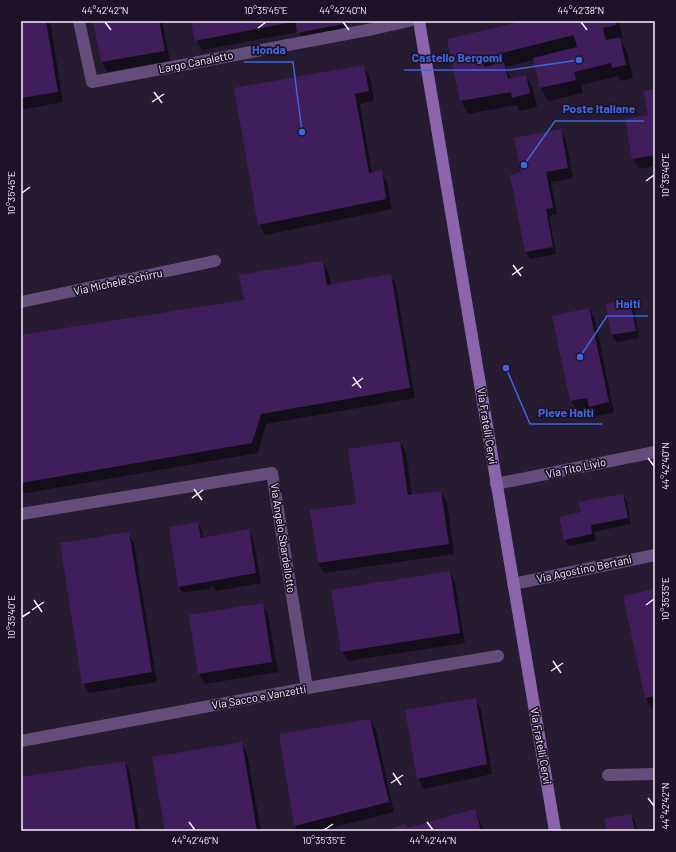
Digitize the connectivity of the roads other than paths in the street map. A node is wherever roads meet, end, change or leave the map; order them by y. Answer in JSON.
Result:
{"nodes":[{"id":1,"x":78,"y":21,"type":"edge"},
{"id":2,"x":409,"y":21,"type":"edge"},
{"id":3,"x":419,"y":21,"type":"edge"},
{"id":4,"x":215,"y":261,"type":"dead end"},
{"id":5,"x":21,"y":302,"type":"edge"},
{"id":6,"x":655,"y":452,"type":"edge"},
{"id":7,"x":496,"y":484,"type":"junction"},
{"id":8,"x":21,"y":514,"type":"edge"},
{"id":9,"x":655,"y":555,"type":"edge"},
{"id":10,"x":513,"y":584,"type":"junction"},
{"id":11,"x":498,"y":656,"type":"dead end"},
{"id":12,"x":307,"y":688,"type":"junction"},
{"id":13,"x":21,"y":740,"type":"edge"},
{"id":14,"x":655,"y":774,"type":"edge"},
{"id":15,"x":608,"y":775,"type":"dead end"},
{"id":16,"x":555,"y":831,"type":"edge"}],
"edges":[{"from":1,"to":2,"type":"street","name":"Largo Canaletto"},
{"from":3,"to":7,"type":"main road","name":"Via Fratelli Cervi"},
{"from":4,"to":5,"type":"street","name":"Via Michele Schirru"},
{"from":6,"to":7,"type":"street","name":"Via Tito Livio"},
{"from":7,"to":10,"type":"main road","name":"Via Fratelli Cervi"},
{"from":8,"to":12,"type":"street","name":"Via Angelo Sbardellotto"},
{"from":9,"to":10,"type":"street","name":"Via Agostino Bertani"},
{"from":10,"to":16,"type":"main road","name":"Via Fratelli Cervi"},
{"from":11,"to":12,"type":"street","name":"Via Sacco e Vanzetti"},
{"from":12,"to":13,"type":"street","name":"Via Sacco e Vanzetti"},
{"from":14,"to":15,"type":"street"}]}
